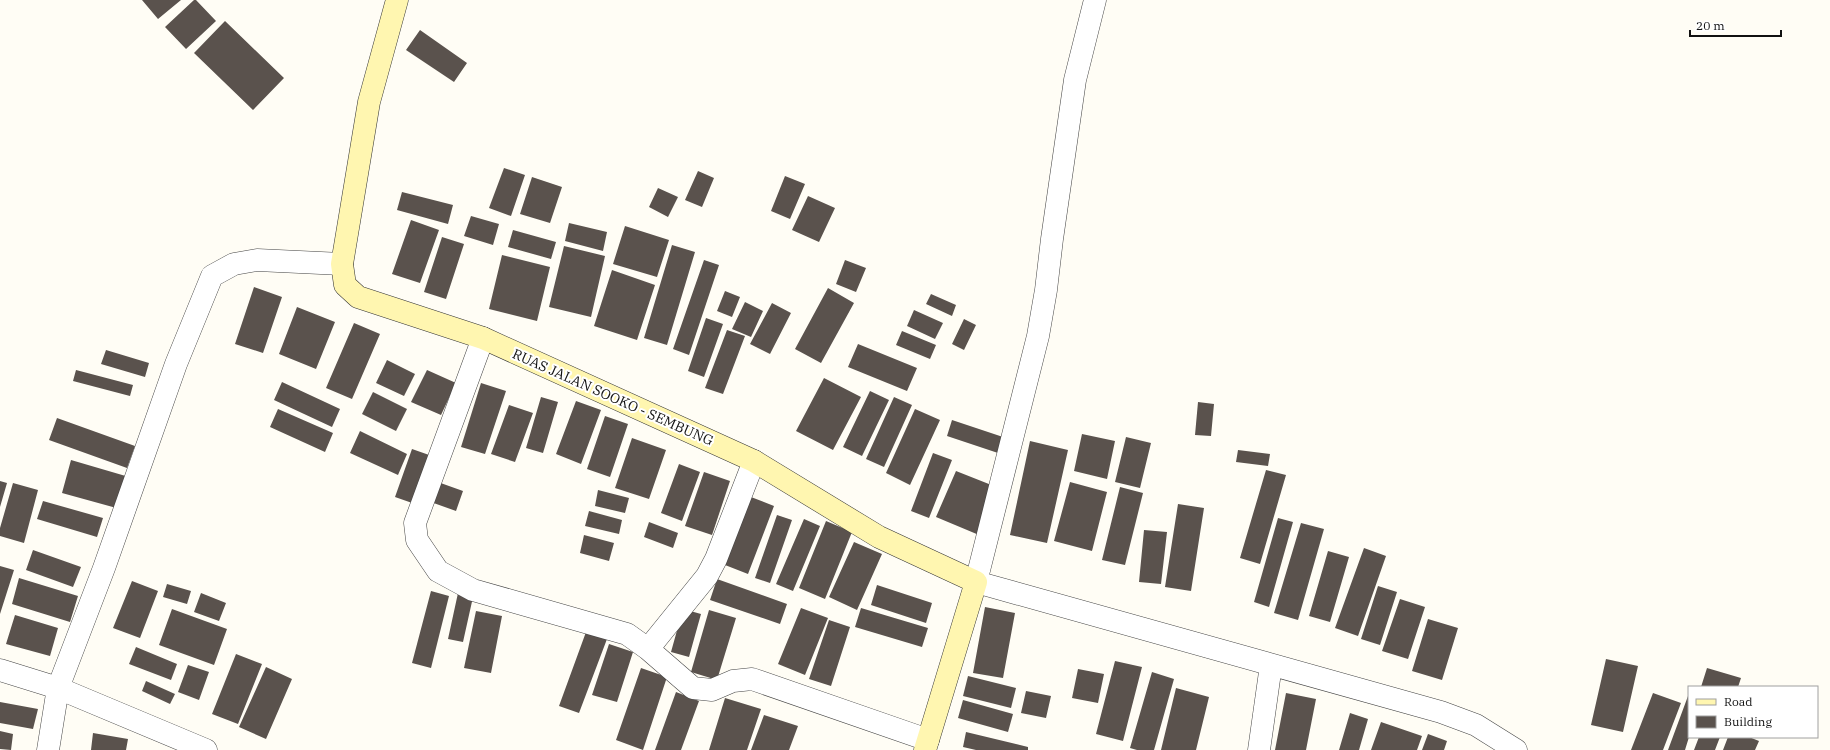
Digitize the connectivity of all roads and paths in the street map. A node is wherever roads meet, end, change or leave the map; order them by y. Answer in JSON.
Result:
{"nodes":[{"id":1,"x":397,"y":0,"type":"edge"},
{"id":2,"x":1094,"y":0,"type":"edge"},
{"id":3,"x":342,"y":264,"type":"junction"},
{"id":4,"x":483,"y":338,"type":"junction"},
{"id":5,"x":754,"y":461,"type":"junction"},
{"id":6,"x":976,"y":582,"type":"junction"},
{"id":7,"x":648,"y":649,"type":"junction"},
{"id":8,"x":1271,"y":665,"type":"junction"},
{"id":9,"x":0,"y":670,"type":"edge"},
{"id":10,"x":58,"y":688,"type":"junction"},
{"id":11,"x":926,"y":745,"type":"edge"},
{"id":12,"x":48,"y":750,"type":"edge"},
{"id":13,"x":206,"y":750,"type":"edge"},
{"id":14,"x":1259,"y":750,"type":"edge"},
{"id":15,"x":1516,"y":750,"type":"edge"}],
"edges":[{"from":1,"to":3,"type":"main road","name":"RUAS JALAN SOOKO - SEMBUNG"},
{"from":2,"to":6,"type":"street"},
{"from":3,"to":4,"type":"main road","name":"RUAS JALAN SOOKO - SEMBUNG"},
{"from":3,"to":10,"type":"street"},
{"from":4,"to":5,"type":"main road","name":"RUAS JALAN SOOKO - SEMBUNG"},
{"from":4,"to":7,"type":"street"},
{"from":5,"to":6,"type":"main road","name":"RUAS JALAN SOOKO - SEMBUNG"},
{"from":5,"to":7,"type":"street"},
{"from":6,"to":8,"type":"street"},
{"from":6,"to":11,"type":"main road"},
{"from":7,"to":11,"type":"street"},
{"from":8,"to":14,"type":"street"},
{"from":8,"to":15,"type":"street"},
{"from":9,"to":10,"type":"street"},
{"from":10,"to":12,"type":"street"},
{"from":10,"to":13,"type":"street"}]}
